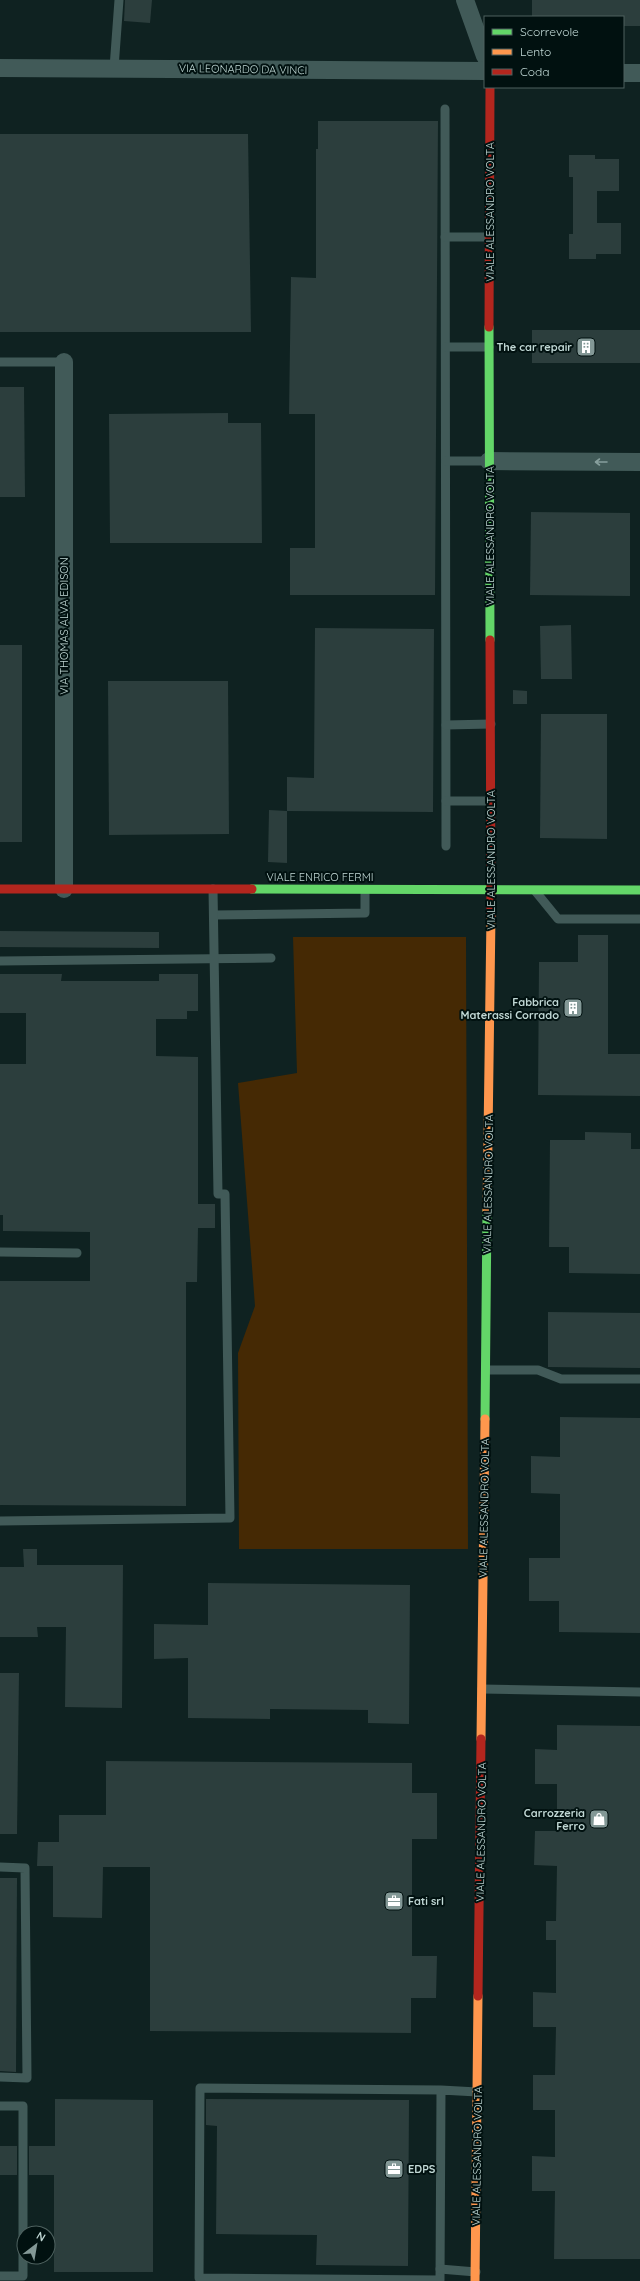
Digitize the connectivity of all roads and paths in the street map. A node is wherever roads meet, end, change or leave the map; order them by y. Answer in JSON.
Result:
{"nodes":[{"id":1,"x":119,"y":0,"type":"edge"},
{"id":2,"x":465,"y":0,"type":"edge"},
{"id":3,"x":484,"y":53,"type":"edge"},
{"id":4,"x":0,"y":68,"type":"edge"},
{"id":5,"x":114,"y":68,"type":"junction"},
{"id":6,"x":484,"y":71,"type":"edge"},
{"id":7,"x":624,"y":72,"type":"edge"},
{"id":8,"x":640,"y":73,"type":"edge"},
{"id":9,"x":490,"y":88,"type":"edge"},
{"id":10,"x":445,"y":109,"type":"dead end"},
{"id":11,"x":445,"y":236,"type":"junction"},
{"id":12,"x":490,"y":237,"type":"junction"},
{"id":13,"x":446,"y":347,"type":"junction"},
{"id":14,"x":489,"y":347,"type":"junction"},
{"id":15,"x":0,"y":362,"type":"edge"},
{"id":16,"x":64,"y":362,"type":"joint"},
{"id":17,"x":446,"y":461,"type":"junction"},
{"id":18,"x":489,"y":461,"type":"junction"},
{"id":19,"x":640,"y":462,"type":"edge"},
{"id":20,"x":446,"y":724,"type":"junction"},
{"id":21,"x":491,"y":724,"type":"junction"},
{"id":22,"x":446,"y":801,"type":"junction"},
{"id":23,"x":491,"y":801,"type":"junction"},
{"id":24,"x":446,"y":846,"type":"dead end"},
{"id":25,"x":0,"y":889,"type":"edge"},
{"id":26,"x":64,"y":889,"type":"junction"},
{"id":27,"x":213,"y":889,"type":"junction"},
{"id":28,"x":365,"y":889,"type":"junction"},
{"id":29,"x":491,"y":889,"type":"junction"},
{"id":30,"x":534,"y":890,"type":"junction"},
{"id":31,"x":640,"y":890,"type":"edge"},
{"id":32,"x":214,"y":915,"type":"junction"},
{"id":33,"x":640,"y":919,"type":"edge"},
{"id":34,"x":214,"y":958,"type":"junction"},
{"id":35,"x":271,"y":958,"type":"dead end"},
{"id":36,"x":0,"y":961,"type":"edge"},
{"id":37,"x":0,"y":1252,"type":"edge"},
{"id":38,"x":77,"y":1252,"type":"dead end"},
{"id":39,"x":486,"y":1370,"type":"junction"},
{"id":40,"x":640,"y":1380,"type":"edge"},
{"id":41,"x":0,"y":1521,"type":"edge"},
{"id":42,"x":482,"y":1689,"type":"junction"},
{"id":43,"x":640,"y":1692,"type":"edge"},
{"id":44,"x":0,"y":1868,"type":"edge"},
{"id":45,"x":0,"y":2077,"type":"edge"},
{"id":46,"x":441,"y":2090,"type":"junction"},
{"id":47,"x":478,"y":2092,"type":"junction"},
{"id":48,"x":0,"y":2106,"type":"edge"},
{"id":49,"x":440,"y":2269,"type":"junction"},
{"id":50,"x":0,"y":2276,"type":"edge"},
{"id":51,"x":476,"y":2276,"type":"edge"}],
"edges":[{"from":1,"to":5,"type":"lane"},
{"from":2,"to":3,"type":"street"},
{"from":4,"to":5,"type":"street","name":"VIA LEONARDO DA VINCI"},
{"from":5,"to":6,"type":"street","name":"VIA LEONARDO DA VINCI"},
{"from":7,"to":8,"type":"street"},
{"from":9,"to":12,"type":"street","name":"VIALE ALESSANDRO VOLTA"},
{"from":10,"to":11,"type":"lane"},
{"from":11,"to":12,"type":"lane"},
{"from":11,"to":13,"type":"lane"},
{"from":12,"to":14,"type":"street","name":"VIALE ALESSANDRO VOLTA"},
{"from":13,"to":14,"type":"lane"},
{"from":13,"to":17,"type":"lane"},
{"from":14,"to":18,"type":"street","name":"VIALE ALESSANDRO VOLTA"},
{"from":15,"to":16,"type":"lane"},
{"from":16,"to":26,"type":"street","name":"VIA THOMAS ALVA EDISON"},
{"from":17,"to":18,"type":"lane"},
{"from":17,"to":20,"type":"lane"},
{"from":19,"to":18,"type":"street","one_way":true},
{"from":18,"to":21,"type":"street","name":"VIALE ALESSANDRO VOLTA"},
{"from":20,"to":21,"type":"lane"},
{"from":20,"to":22,"type":"lane"},
{"from":21,"to":23,"type":"street","name":"VIALE ALESSANDRO VOLTA"},
{"from":22,"to":23,"type":"lane"},
{"from":22,"to":24,"type":"lane"},
{"from":23,"to":29,"type":"street","name":"VIALE ALESSANDRO VOLTA"},
{"from":25,"to":26,"type":"street","name":"VIALE ENRICO FERMI"},
{"from":26,"to":27,"type":"street","name":"VIALE ENRICO FERMI"},
{"from":27,"to":28,"type":"street","name":"VIALE ENRICO FERMI"},
{"from":27,"to":32,"type":"lane"},
{"from":28,"to":29,"type":"street","name":"VIALE ENRICO FERMI"},
{"from":28,"to":32,"type":"lane"},
{"from":29,"to":30,"type":"street","name":"VIALE ENRICO FERMI"},
{"from":29,"to":39,"type":"street","name":"VIALE ALESSANDRO VOLTA"},
{"from":30,"to":31,"type":"street","name":"VIALE ENRICO FERMI"},
{"from":30,"to":33,"type":"lane"},
{"from":32,"to":34,"type":"lane"},
{"from":34,"to":35,"type":"lane"},
{"from":34,"to":36,"type":"lane"},
{"from":34,"to":41,"type":"lane"},
{"from":37,"to":38,"type":"lane"},
{"from":39,"to":40,"type":"lane"},
{"from":39,"to":42,"type":"street","name":"VIALE ALESSANDRO VOLTA"},
{"from":42,"to":43,"type":"lane"},
{"from":42,"to":47,"type":"street","name":"VIALE ALESSANDRO VOLTA"},
{"from":44,"to":45,"type":"lane"},
{"from":46,"to":47,"type":"lane"},
{"from":46,"to":49,"type":"lane"},
{"from":46,"to":49,"type":"lane"},
{"from":47,"to":51,"type":"street","name":"VIALE ALESSANDRO VOLTA"},
{"from":48,"to":50,"type":"lane"},
{"from":49,"to":51,"type":"lane"}]}
